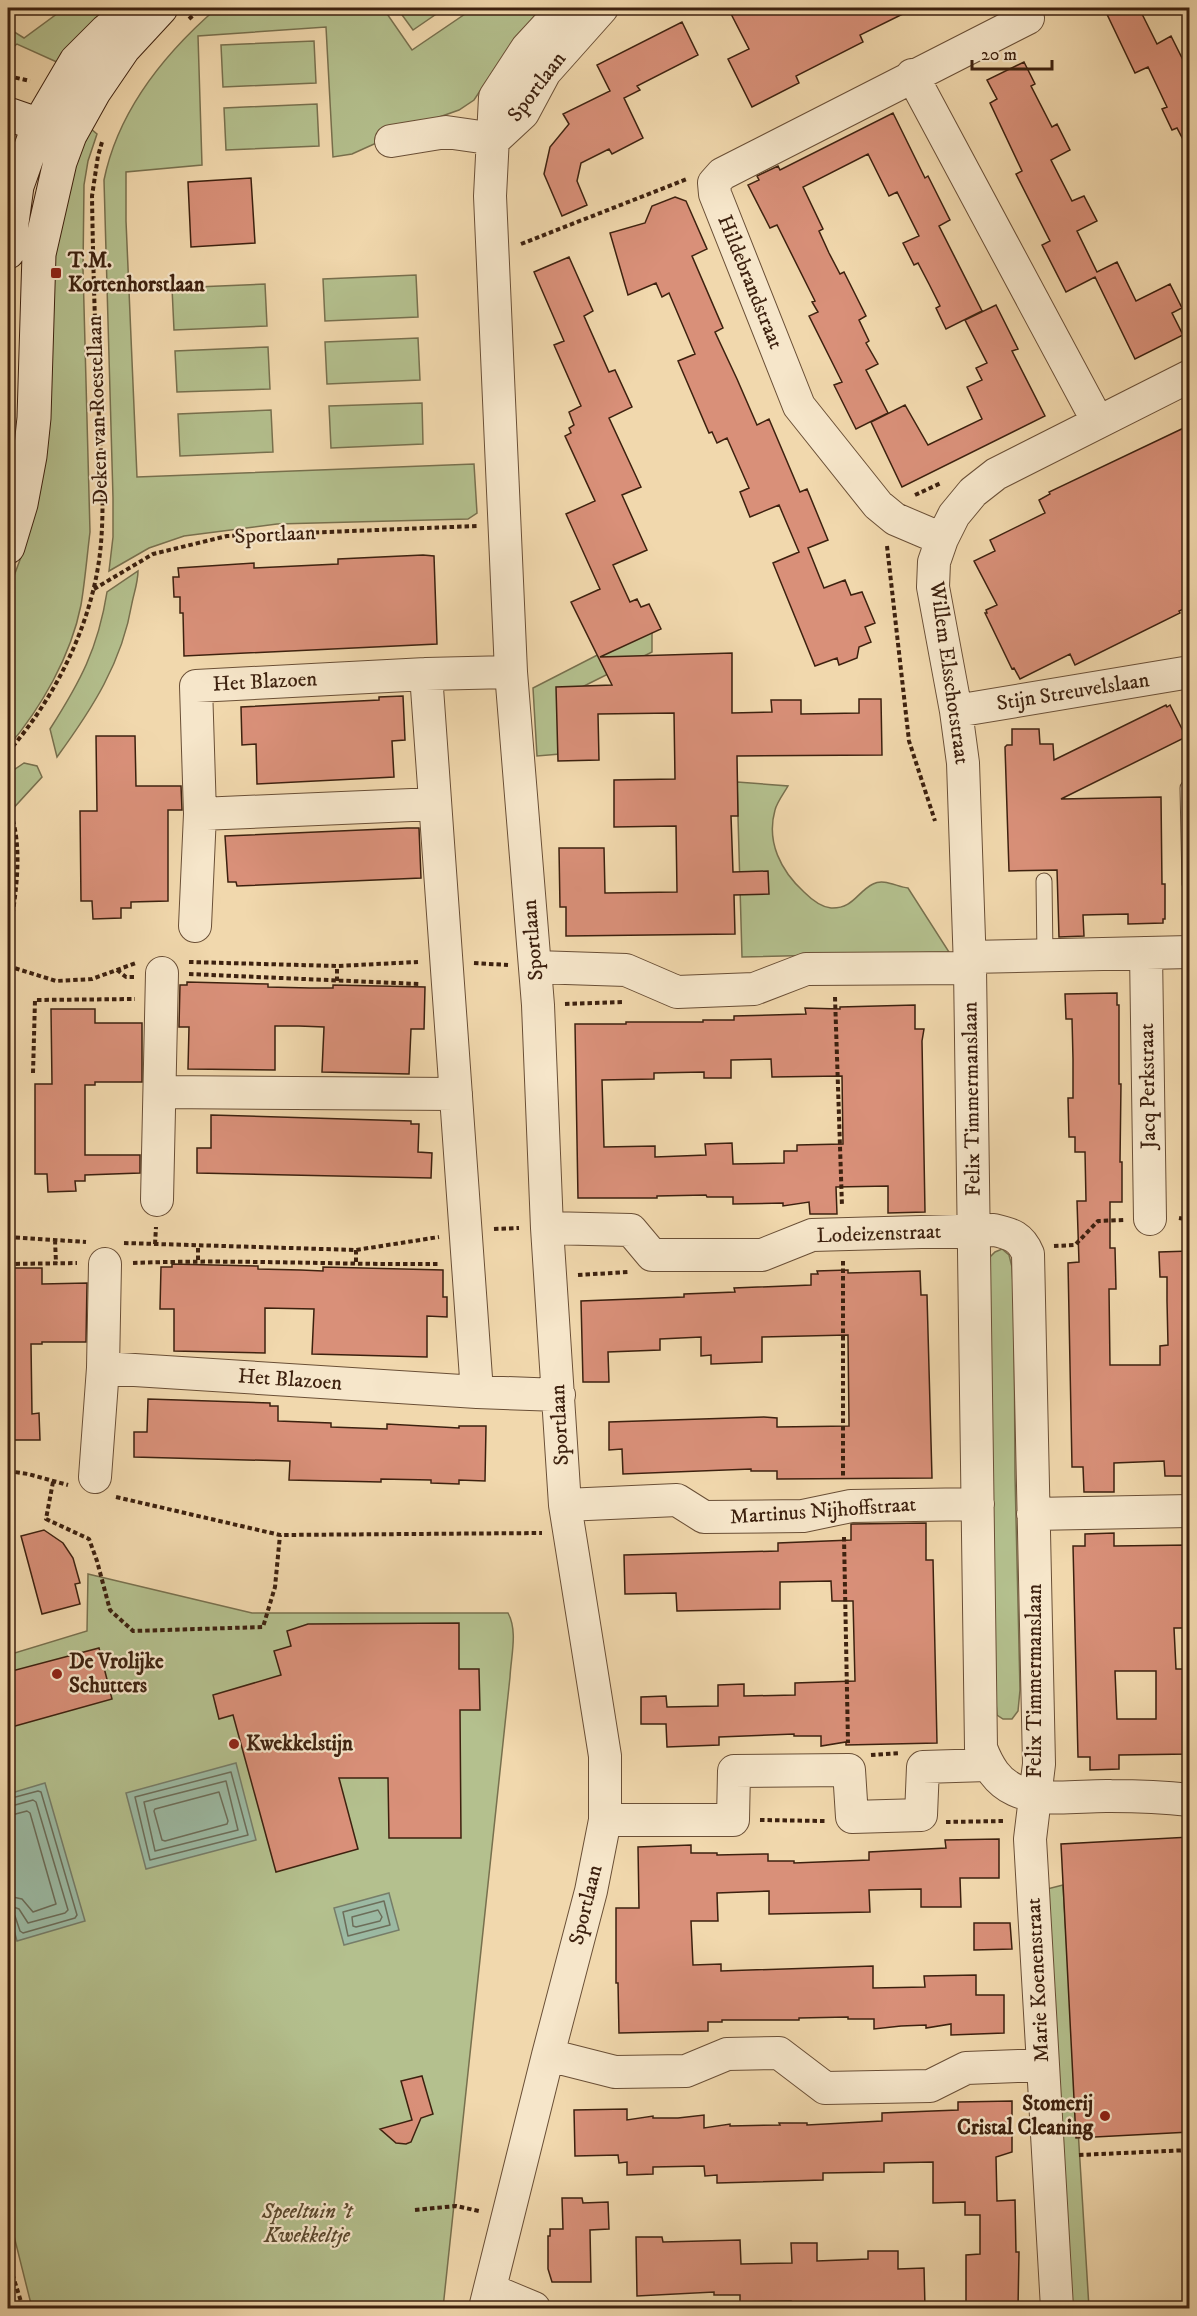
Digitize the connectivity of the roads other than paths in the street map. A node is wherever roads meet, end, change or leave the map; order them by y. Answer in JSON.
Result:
{"nodes":[{"id":1,"x":134,"y":8,"type":"edge"},
{"id":2,"x":564,"y":8,"type":"edge"},
{"id":3,"x":602,"y":8,"type":"edge"},
{"id":4,"x":174,"y":14,"type":"edge"},
{"id":5,"x":1028,"y":18,"type":"dead end"},
{"id":6,"x":912,"y":75,"type":"junction"},
{"id":7,"x":8,"y":114,"type":"edge"},
{"id":8,"x":25,"y":139,"type":"edge"},
{"id":9,"x":495,"y":139,"type":"junction"},
{"id":10,"x":392,"y":141,"type":"dead end"},
{"id":11,"x":65,"y":149,"type":"junction"},
{"id":12,"x":8,"y":252,"type":"edge"},
{"id":13,"x":1190,"y":376,"type":"edge"},
{"id":14,"x":1098,"y":422,"type":"junction"},
{"id":15,"x":942,"y":539,"type":"junction"},
{"id":16,"x":8,"y":547,"type":"edge"},
{"id":17,"x":511,"y":672,"type":"junction"},
{"id":18,"x":1190,"y":672,"type":"edge"},
{"id":19,"x":426,"y":674,"type":"junction"},
{"id":20,"x":956,"y":711,"type":"junction"},
{"id":21,"x":1188,"y":788,"type":"edge"},
{"id":22,"x":435,"y":804,"type":"junction"},
{"id":23,"x":200,"y":814,"type":"junction"},
{"id":24,"x":1044,"y":881,"type":"dead end"},
{"id":25,"x":1190,"y":884,"type":"edge"},
{"id":26,"x":195,"y":926,"type":"dead end"},
{"id":27,"x":1190,"y":952,"type":"edge"},
{"id":28,"x":1146,"y":953,"type":"junction"},
{"id":29,"x":1045,"y":956,"type":"junction"},
{"id":30,"x":970,"y":962,"type":"junction"},
{"id":31,"x":536,"y":967,"type":"junction"},
{"id":32,"x":161,"y":974,"type":"road end"},
{"id":33,"x":160,"y":1092,"type":"junction"},
{"id":34,"x":456,"y":1094,"type":"junction"},
{"id":35,"x":157,"y":1200,"type":"dead end"},
{"id":36,"x":1150,"y":1219,"type":"road end"},
{"id":37,"x":547,"y":1228,"type":"junction"},
{"id":38,"x":974,"y":1230,"type":"junction"},
{"id":39,"x":106,"y":1249,"type":"road end"},
{"id":40,"x":103,"y":1368,"type":"junction"},
{"id":41,"x":477,"y":1392,"type":"junction"},
{"id":42,"x":559,"y":1395,"type":"junction"},
{"id":43,"x":94,"y":1486,"type":"road end"},
{"id":44,"x":978,"y":1504,"type":"junction"},
{"id":45,"x":1190,"y":1511,"type":"edge"},
{"id":46,"x":1033,"y":1514,"type":"junction"},
{"id":47,"x":567,"y":1519,"type":"junction"},
{"id":48,"x":987,"y":1765,"type":"junction"},
{"id":49,"x":1190,"y":1800,"type":"edge"},
{"id":50,"x":1034,"y":1807,"type":"junction"},
{"id":51,"x":605,"y":1820,"type":"junction"},
{"id":52,"x":548,"y":2055,"type":"junction"},
{"id":53,"x":1042,"y":2065,"type":"junction"},
{"id":54,"x":488,"y":2299,"type":"edge"},
{"id":55,"x":534,"y":2308,"type":"edge"},
{"id":56,"x":1057,"y":2308,"type":"edge"}],
"edges":[{"from":1,"to":8,"type":"main road"},
{"from":2,"to":9,"type":"street","name":"Sportlaan"},
{"from":3,"to":9,"type":"street","name":"Sportlaan"},
{"from":4,"to":11,"type":"main road"},
{"from":5,"to":6,"type":"street"},
{"from":6,"to":14,"type":"street"},
{"from":6,"to":15,"type":"street","name":"Hildebrandstraat"},
{"from":7,"to":8,"type":"main road"},
{"from":8,"to":11,"type":"main road"},
{"from":8,"to":12,"type":"main road"},
{"from":9,"to":10,"type":"street","name":"Sportlaan"},
{"from":9,"to":17,"type":"street","name":"Sportlaan"},
{"from":11,"to":16,"type":"main road"},
{"from":13,"to":14,"type":"street","name":"Willem Elsschotstraat"},
{"from":14,"to":15,"type":"street","name":"Willem Elsschotstraat"},
{"from":15,"to":20,"type":"street","name":"Willem Elsschotstraat"},
{"from":17,"to":19,"type":"street","name":"Het Blazoen"},
{"from":17,"to":31,"type":"street","name":"Sportlaan"},
{"from":18,"to":20,"type":"street","name":"Stijn Streuvelslaan"},
{"from":19,"to":22,"type":"street"},
{"from":19,"to":23,"type":"street","name":"Het Blazoen"},
{"from":20,"to":30,"type":"street","name":"Willem Elsschotstraat"},
{"from":21,"to":25,"type":"lane"},
{"from":22,"to":23,"type":"street"},
{"from":22,"to":34,"type":"street"},
{"from":23,"to":26,"type":"street","name":"Het Blazoen"},
{"from":24,"to":29,"type":"lane"},
{"from":27,"to":28,"type":"street"},
{"from":28,"to":29,"type":"street"},
{"from":28,"to":36,"type":"street","name":"Jacq Perkstraat"},
{"from":29,"to":30,"type":"street"},
{"from":30,"to":31,"type":"street"},
{"from":30,"to":38,"type":"street","name":"Felix Timmermanslaan"},
{"from":31,"to":37,"type":"street","name":"Sportlaan"},
{"from":32,"to":33,"type":"street"},
{"from":33,"to":34,"type":"street"},
{"from":33,"to":35,"type":"street"},
{"from":34,"to":41,"type":"street"},
{"from":37,"to":38,"type":"street","name":"Lodeizenstraat"},
{"from":37,"to":42,"type":"street","name":"Sportlaan"},
{"from":38,"to":44,"type":"street","name":"Felix Timmermanslaan"},
{"from":38,"to":46,"type":"street","name":"Felix Timmermanslaan"},
{"from":39,"to":40,"type":"street"},
{"from":40,"to":41,"type":"street","name":"Het Blazoen"},
{"from":40,"to":43,"type":"street"},
{"from":41,"to":42,"type":"street","name":"Het Blazoen"},
{"from":42,"to":47,"type":"street","name":"Sportlaan"},
{"from":44,"to":47,"type":"street","name":"Martinus Nijhoffstraat"},
{"from":44,"to":48,"type":"street","name":"Felix Timmermanslaan"},
{"from":45,"to":46,"type":"street"},
{"from":46,"to":50,"type":"street","name":"Felix Timmermanslaan"},
{"from":47,"to":51,"type":"street","name":"Sportlaan"},
{"from":48,"to":50,"type":"street","name":"Felix Timmermanslaan"},
{"from":48,"to":51,"type":"street"},
{"from":49,"to":50,"type":"street"},
{"from":50,"to":53,"type":"street","name":"Marie Koenenstraat"},
{"from":51,"to":52,"type":"street","name":"Sportlaan"},
{"from":52,"to":53,"type":"street"},
{"from":52,"to":54,"type":"street","name":"Sportlaan"},
{"from":53,"to":56,"type":"street","name":"Marie Koenenstraat"},
{"from":54,"to":55,"type":"street"}]}
